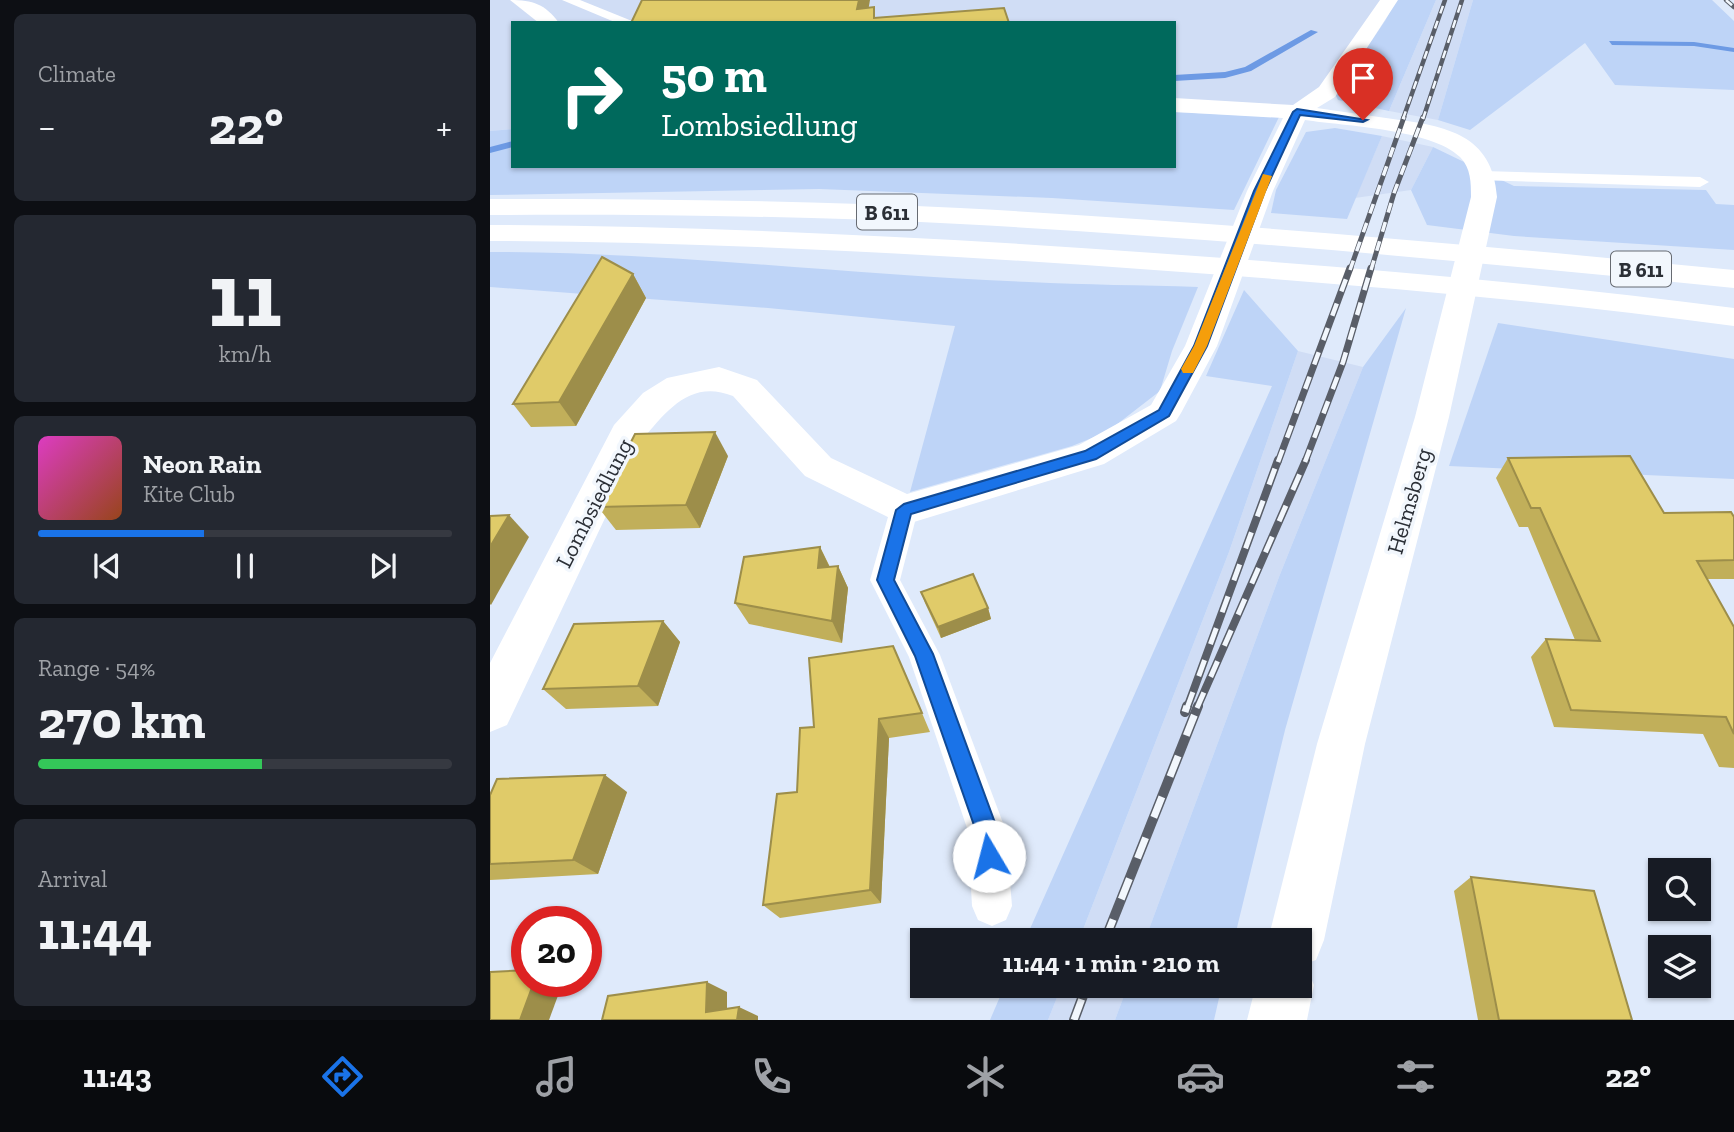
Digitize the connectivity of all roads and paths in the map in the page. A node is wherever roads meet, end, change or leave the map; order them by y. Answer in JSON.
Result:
{"nodes":[{"id":1,"x":519,"y":0,"type":"edge"},
{"id":2,"x":568,"y":0,"type":"edge"},
{"id":3,"x":1389,"y":0,"type":"edge"},
{"id":4,"x":548,"y":21,"type":"edge"},
{"id":5,"x":625,"y":21,"type":"edge"},
{"id":6,"x":1176,"y":105,"type":"edge"},
{"id":7,"x":1297,"y":112,"type":"junction"},
{"id":8,"x":1699,"y":182,"type":"dead end"},
{"id":9,"x":1484,"y":187,"type":"junction"},
{"id":10,"x":490,"y":207,"type":"edge"},
{"id":11,"x":490,"y":233,"type":"edge"},
{"id":12,"x":1734,"y":279,"type":"edge"},
{"id":13,"x":1734,"y":317,"type":"edge"},
{"id":14,"x":904,"y":510,"type":"junction"},
{"id":15,"x":490,"y":710,"type":"edge"},
{"id":16,"x":992,"y":906,"type":"dead end"},
{"id":17,"x":1299,"y":928,"type":"edge"},
{"id":18,"x":1282,"y":998,"type":"edge"},
{"id":19,"x":1277,"y":1020,"type":"edge"}],
"edges":[{"from":1,"to":4,"type":"main road"},
{"from":2,"to":5,"type":"lane"},
{"from":3,"to":7,"type":"main road"},
{"from":6,"to":7,"type":"main road"},
{"from":7,"to":9,"type":"main road"},
{"from":7,"to":14,"type":"main road"},
{"from":8,"to":9,"type":"lane"},
{"from":9,"to":17,"type":"main road","name":"Helmsberg"},
{"from":10,"to":12,"type":"main road","number":"B 611"},
{"from":11,"to":13,"type":"main road","number":"B 611"},
{"from":14,"to":15,"type":"main road","name":"Lombsiedlung"},
{"from":14,"to":16,"type":"lane"},
{"from":18,"to":19,"type":"main road"}]}
